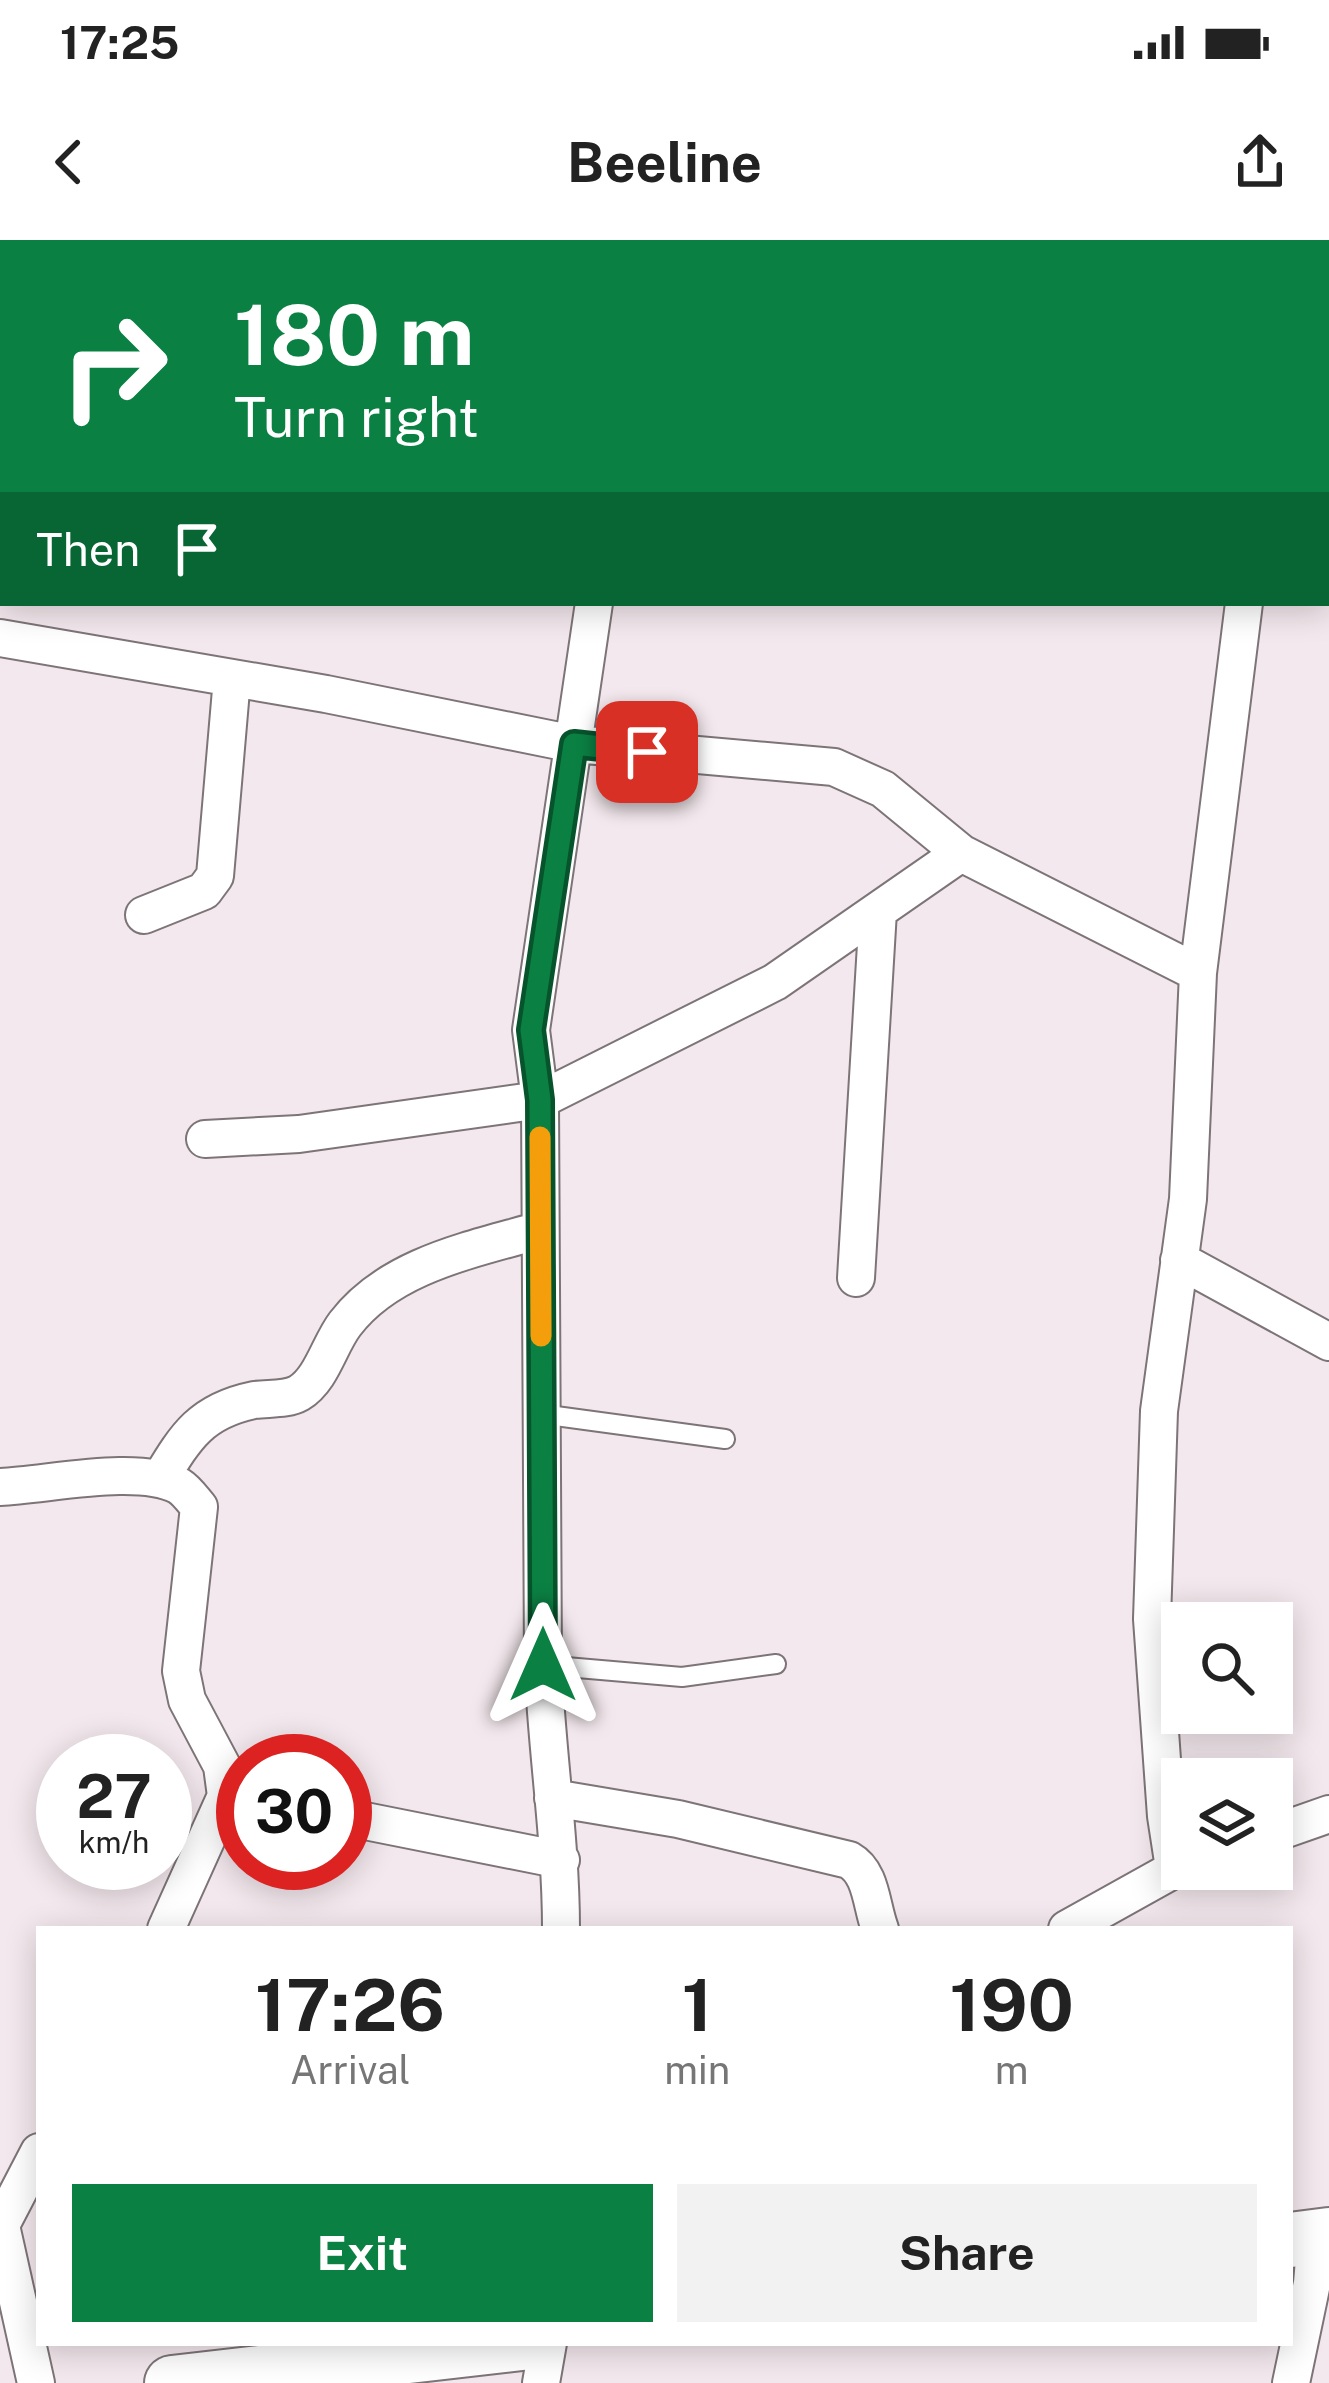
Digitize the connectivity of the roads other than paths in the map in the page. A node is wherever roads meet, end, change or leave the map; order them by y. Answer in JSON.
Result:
{"nodes":[{"id":1,"x":594,"y":606,"type":"edge"},
{"id":2,"x":1244,"y":606,"type":"edge"},
{"id":3,"x":0,"y":638,"type":"edge"},
{"id":4,"x":232,"y":678,"type":"junction"},
{"id":5,"x":574,"y":744,"type":"junction"},
{"id":6,"x":962,"y":853,"type":"junction"},
{"id":7,"x":878,"y":910,"type":"junction"},
{"id":8,"x":144,"y":915,"type":"dead end"},
{"id":9,"x":1198,"y":974,"type":"junction"},
{"id":10,"x":540,"y":1100,"type":"junction"},
{"id":11,"x":205,"y":1139,"type":"dead end"},
{"id":12,"x":540,"y":1230,"type":"junction"},
{"id":13,"x":1179,"y":1260,"type":"junction"},
{"id":14,"x":856,"y":1278,"type":"dead end"},
{"id":15,"x":1329,"y":1342,"type":"edge"},
{"id":16,"x":542,"y":1414,"type":"junction"},
{"id":17,"x":724,"y":1439,"type":"dead end"},
{"id":18,"x":160,"y":1479,"type":"junction"},
{"id":19,"x":0,"y":1487,"type":"edge"},
{"id":20,"x":776,"y":1664,"type":"dead end"},
{"id":21,"x":543,"y":1665,"type":"junction"},
{"id":22,"x":216,"y":1755,"type":"edge"},
{"id":23,"x":1162,"y":1758,"type":"edge"},
{"id":24,"x":553,"y":1798,"type":"junction"},
{"id":25,"x":1329,"y":1814,"type":"edge"},
{"id":26,"x":372,"y":1822,"type":"edge"},
{"id":27,"x":1293,"y":1827,"type":"edge"},
{"id":28,"x":216,"y":1832,"type":"edge"},
{"id":29,"x":561,"y":1860,"type":"junction"},
{"id":30,"x":1161,"y":1876,"type":"edge"},
{"id":31,"x":168,"y":1926,"type":"edge"},
{"id":32,"x":561,"y":1926,"type":"edge"},
{"id":33,"x":879,"y":1926,"type":"edge"},
{"id":34,"x":1072,"y":1926,"type":"edge"},
{"id":35,"x":36,"y":2158,"type":"edge"},
{"id":36,"x":1,"y":2223,"type":"edge"},
{"id":37,"x":1312,"y":2237,"type":"edge"},
{"id":38,"x":502,"y":2346,"type":"edge"},
{"id":39,"x":548,"y":2346,"type":"edge"},
{"id":40,"x":300,"y":2376,"type":"edge"},
{"id":41,"x":36,"y":2383,"type":"edge"},
{"id":42,"x":177,"y":2383,"type":"edge"},
{"id":43,"x":542,"y":2383,"type":"edge"},
{"id":44,"x":1292,"y":2383,"type":"edge"}],
"edges":[{"from":1,"to":5,"type":"street"},
{"from":2,"to":9,"type":"street"},
{"from":3,"to":4,"type":"street"},
{"from":4,"to":5,"type":"street"},
{"from":4,"to":8,"type":"street"},
{"from":5,"to":6,"type":"street"},
{"from":5,"to":10,"type":"street"},
{"from":6,"to":7,"type":"street"},
{"from":6,"to":9,"type":"street"},
{"from":7,"to":10,"type":"street"},
{"from":7,"to":14,"type":"street"},
{"from":9,"to":13,"type":"street"},
{"from":10,"to":11,"type":"street"},
{"from":10,"to":12,"type":"street"},
{"from":12,"to":16,"type":"street"},
{"from":12,"to":18,"type":"street"},
{"from":13,"to":15,"type":"street"},
{"from":13,"to":23,"type":"street"},
{"from":16,"to":17,"type":"lane"},
{"from":16,"to":21,"type":"street"},
{"from":18,"to":19,"type":"street"},
{"from":18,"to":22,"type":"street"},
{"from":20,"to":21,"type":"lane"},
{"from":21,"to":24,"type":"street"},
{"from":24,"to":29,"type":"street"},
{"from":24,"to":33,"type":"street"},
{"from":25,"to":27,"type":"street"},
{"from":26,"to":29,"type":"street"},
{"from":28,"to":31,"type":"street"},
{"from":29,"to":32,"type":"street"},
{"from":30,"to":34,"type":"street"},
{"from":35,"to":36,"type":"street"},
{"from":36,"to":41,"type":"street"},
{"from":37,"to":44,"type":"street"},
{"from":38,"to":40,"type":"street"},
{"from":39,"to":43,"type":"street"},
{"from":40,"to":42,"type":"street"}]}
